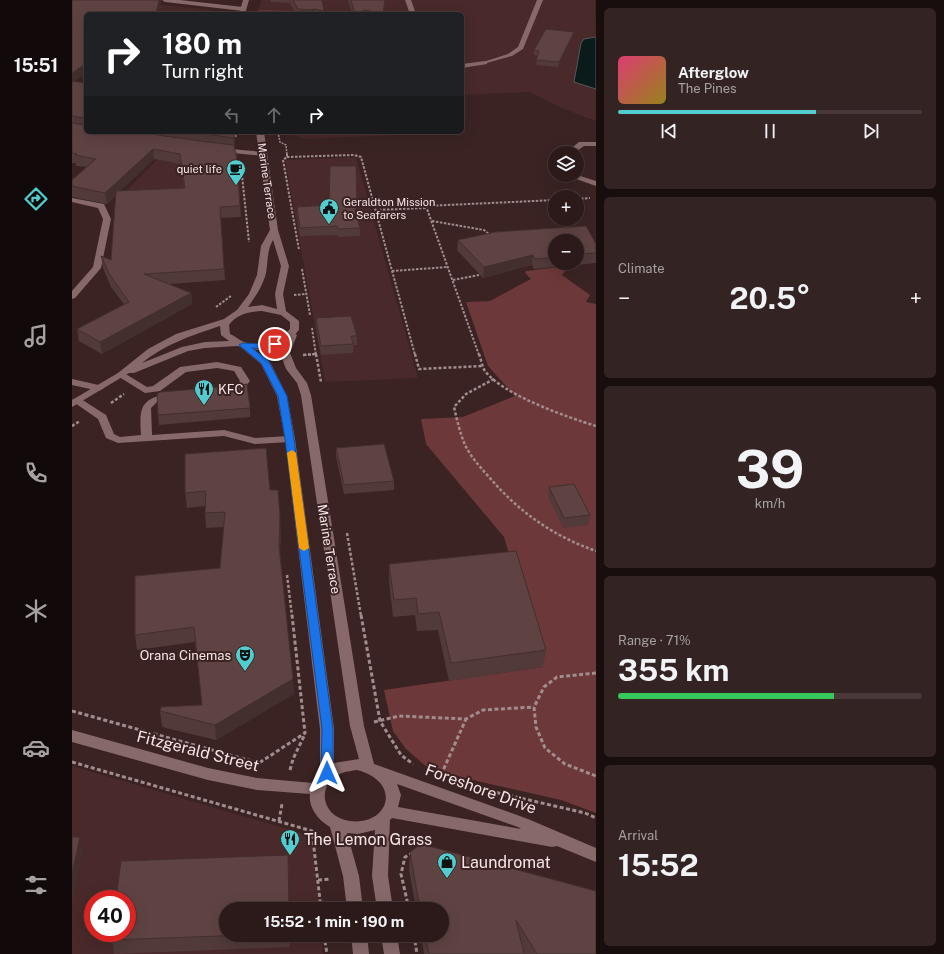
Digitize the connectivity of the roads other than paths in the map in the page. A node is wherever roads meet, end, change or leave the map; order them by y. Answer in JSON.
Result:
{"nodes":[{"id":1,"x":165,"y":0,"type":"edge"},
{"id":2,"x":246,"y":0,"type":"edge"},
{"id":3,"x":408,"y":0,"type":"edge"},
{"id":4,"x":540,"y":0,"type":"edge"},
{"id":5,"x":242,"y":11,"type":"edge"},
{"id":6,"x":413,"y":12,"type":"edge"},
{"id":7,"x":464,"y":65,"type":"edge"},
{"id":8,"x":260,"y":134,"type":"edge"},
{"id":9,"x":596,"y":144,"type":"edge"},
{"id":10,"x":579,"y":146,"type":"edge"},
{"id":11,"x":216,"y":150,"type":"edge"},
{"id":12,"x":263,"y":154,"type":"junction"},
{"id":13,"x":584,"y":180,"type":"edge"},
{"id":14,"x":596,"y":184,"type":"edge"},
{"id":15,"x":72,"y":200,"type":"edge"},
{"id":16,"x":274,"y":230,"type":"junction"},
{"id":17,"x":72,"y":296,"type":"edge"},
{"id":18,"x":240,"y":312,"type":"junction"},
{"id":19,"x":282,"y":312,"type":"junction"},
{"id":20,"x":227,"y":321,"type":"junction"},
{"id":21,"x":292,"y":335,"type":"junction"},
{"id":22,"x":240,"y":344,"type":"junction"},
{"id":23,"x":121,"y":375,"type":"junction"},
{"id":24,"x":72,"y":382,"type":"edge"},
{"id":25,"x":99,"y":388,"type":"junction"},
{"id":26,"x":218,"y":393,"type":"edge"},
{"id":27,"x":185,"y":394,"type":"edge"},
{"id":28,"x":74,"y":403,"type":"edge"},
{"id":29,"x":147,"y":438,"type":"junction"},
{"id":30,"x":290,"y":439,"type":"junction"},
{"id":31,"x":72,"y":736,"type":"edge"},
{"id":32,"x":373,"y":768,"type":"junction"},
{"id":33,"x":327,"y":773,"type":"junction"},
{"id":34,"x":317,"y":789,"type":"junction"},
{"id":35,"x":386,"y":815,"type":"junction"},
{"id":36,"x":337,"y":824,"type":"junction"},
{"id":37,"x":570,"y":845,"type":"junction"},
{"id":38,"x":596,"y":855,"type":"edge"},
{"id":39,"x":354,"y":902,"type":"edge"},
{"id":40,"x":385,"y":902,"type":"edge"},
{"id":41,"x":359,"y":942,"type":"edge"},
{"id":42,"x":391,"y":942,"type":"edge"},
{"id":43,"x":361,"y":954,"type":"edge"},
{"id":44,"x":392,"y":954,"type":"edge"}],
"edges":[{"from":1,"to":5,"type":"street"},
{"from":2,"to":5,"type":"street"},
{"from":3,"to":6,"type":"street"},
{"from":4,"to":7,"type":"street"},
{"from":8,"to":12,"type":"street","name":"Marine Terrace"},
{"from":9,"to":10,"type":"street"},
{"from":11,"to":12,"type":"street"},
{"from":12,"to":16,"type":"street","name":"Marine Terrace"},
{"from":13,"to":14,"type":"street"},
{"from":15,"to":17,"type":"street"},
{"from":16,"to":18,"type":"street","name":"Marine Terrace"},
{"from":16,"to":19,"type":"street","name":"Marine Terrace"},
{"from":18,"to":19,"type":"street"},
{"from":18,"to":20,"type":"street"},
{"from":19,"to":21,"type":"street"},
{"from":20,"to":22,"type":"street","name":"Marine Terrace"},
{"from":20,"to":23,"type":"street"},
{"from":21,"to":22,"type":"street"},
{"from":21,"to":32,"type":"street","name":"Marine Terrace"},
{"from":22,"to":23,"type":"street"},
{"from":22,"to":30,"type":"street","name":"Marine Terrace"},
{"from":23,"to":25,"type":"street"},
{"from":23,"to":26,"type":"street"},
{"from":24,"to":25,"type":"street"},
{"from":25,"to":28,"type":"street"},
{"from":27,"to":29,"type":"street"},
{"from":28,"to":29,"type":"street"},
{"from":29,"to":30,"type":"street"},
{"from":30,"to":33,"type":"street","name":"Marine Terrace"},
{"from":31,"to":34,"type":"street","name":"Fitzgerald Street"},
{"from":32,"to":33,"type":"street"},
{"from":32,"to":35,"type":"street"},
{"from":32,"to":37,"type":"street","name":"Foreshore Drive"},
{"from":33,"to":34,"type":"street"},
{"from":34,"to":36,"type":"street"},
{"from":35,"to":36,"type":"street"},
{"from":35,"to":37,"type":"street","name":"Foreshore Drive"},
{"from":35,"to":40,"type":"street"},
{"from":36,"to":39,"type":"street"},
{"from":37,"to":38,"type":"street","name":"Foreshore Drive"},
{"from":41,"to":43,"type":"street"},
{"from":42,"to":44,"type":"street"}]}
